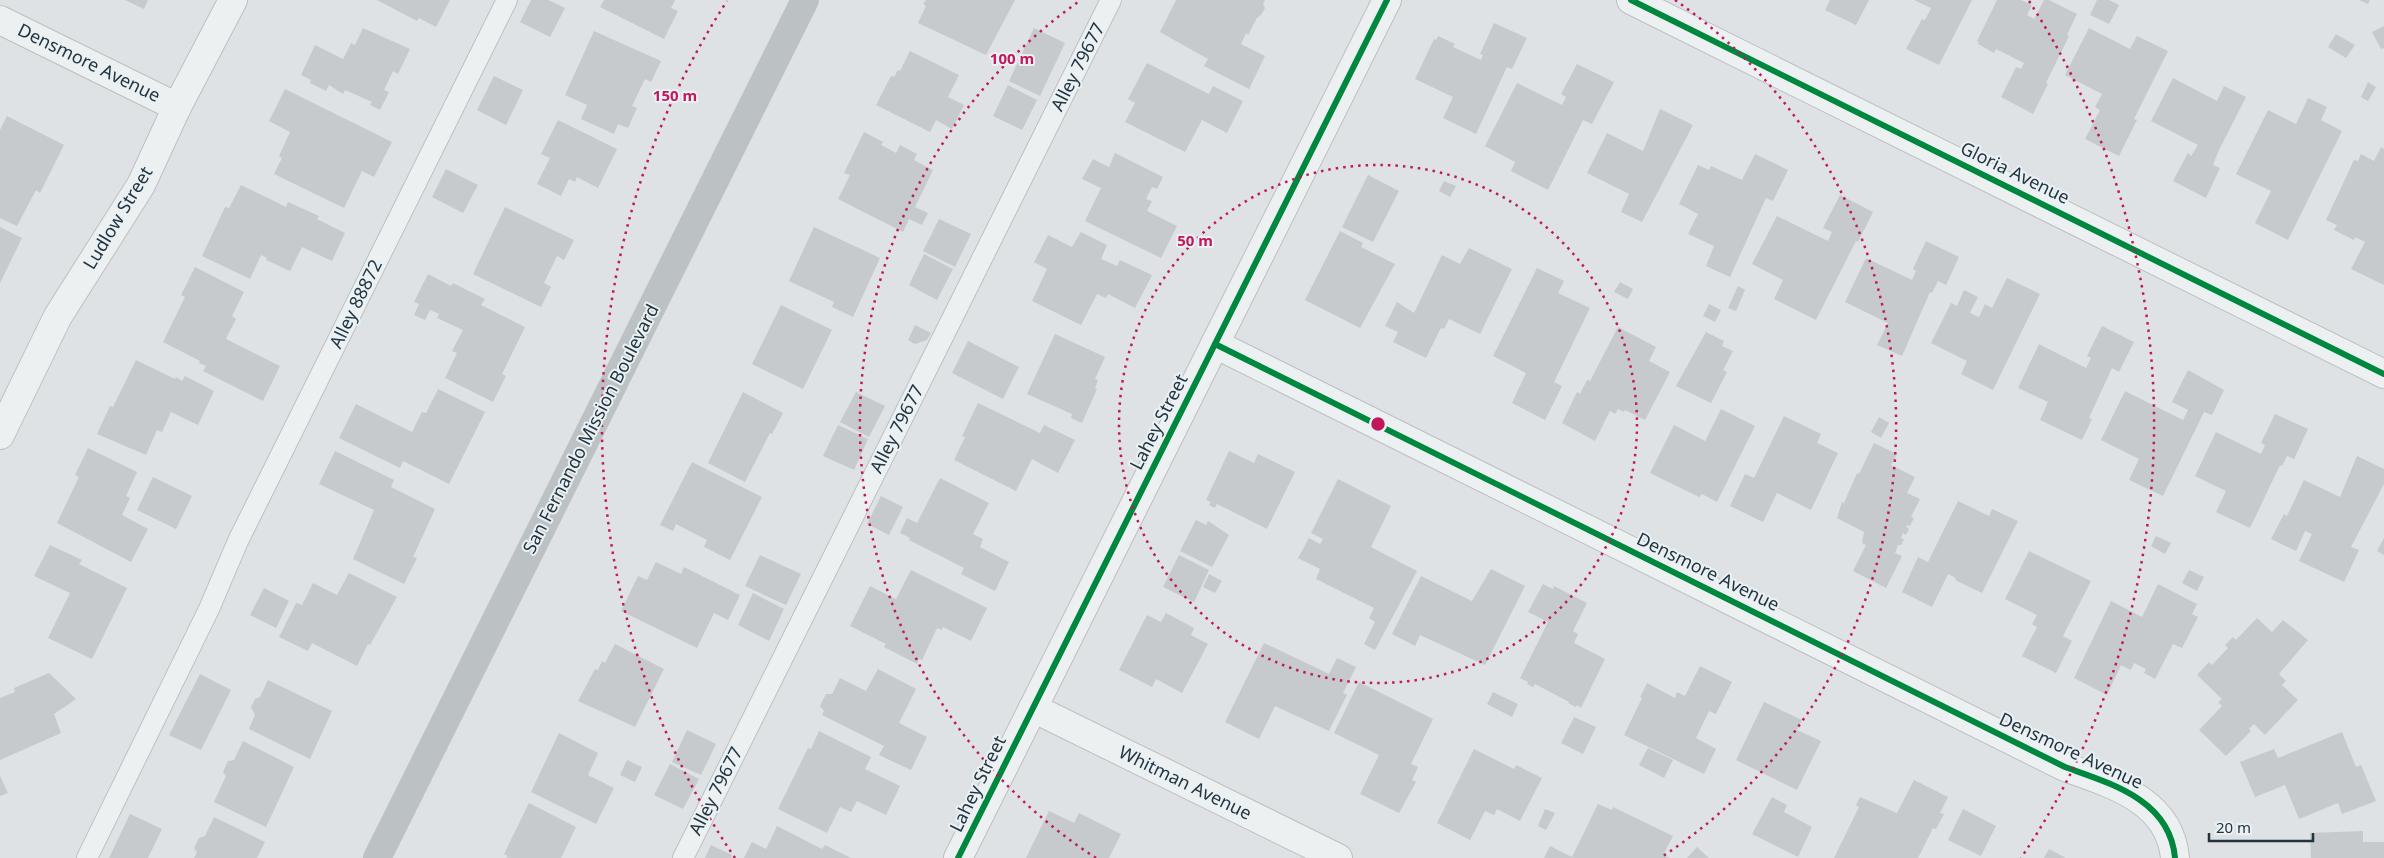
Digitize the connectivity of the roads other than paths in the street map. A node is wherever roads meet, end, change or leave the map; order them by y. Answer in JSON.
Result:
{"nodes":[{"id":1,"x":233,"y":0,"type":"edge"},
{"id":2,"x":507,"y":0,"type":"edge"},
{"id":3,"x":805,"y":0,"type":"edge"},
{"id":4,"x":1111,"y":0,"type":"edge"},
{"id":5,"x":1387,"y":0,"type":"edge"},
{"id":6,"x":1631,"y":0,"type":"edge"},
{"id":7,"x":0,"y":20,"type":"edge"},
{"id":8,"x":177,"y":107,"type":"junction"},
{"id":9,"x":1215,"y":344,"type":"junction"},
{"id":10,"x":2384,"y":374,"type":"edge"},
{"id":11,"x":0,"y":435,"type":"edge"},
{"id":12,"x":1033,"y":708,"type":"junction"},
{"id":13,"x":2174,"y":849,"type":"edge"},
{"id":14,"x":87,"y":858,"type":"edge"},
{"id":15,"x":377,"y":858,"type":"edge"},
{"id":16,"x":683,"y":858,"type":"edge"},
{"id":17,"x":958,"y":858,"type":"edge"},
{"id":18,"x":1338,"y":858,"type":"edge"}],
"edges":[{"from":1,"to":8,"type":"street","name":"Ludlow Street"},
{"from":2,"to":14,"type":"lane","name":"Alley 88872"},
{"from":3,"to":15,"type":"main road","name":"San Fernando Mission Boulevard"},
{"from":4,"to":16,"type":"lane","name":"Alley 79677"},
{"from":5,"to":9,"type":"street","name":"Lahey Street"},
{"from":6,"to":10,"type":"street","name":"Gloria Avenue"},
{"from":7,"to":8,"type":"street","name":"Densmore Avenue"},
{"from":8,"to":11,"type":"street","name":"Ludlow Street"},
{"from":9,"to":12,"type":"street","name":"Lahey Street"},
{"from":9,"to":13,"type":"street","name":"Densmore Avenue"},
{"from":12,"to":17,"type":"street","name":"Lahey Street"},
{"from":12,"to":18,"type":"street","name":"Whitman Avenue"}]}
